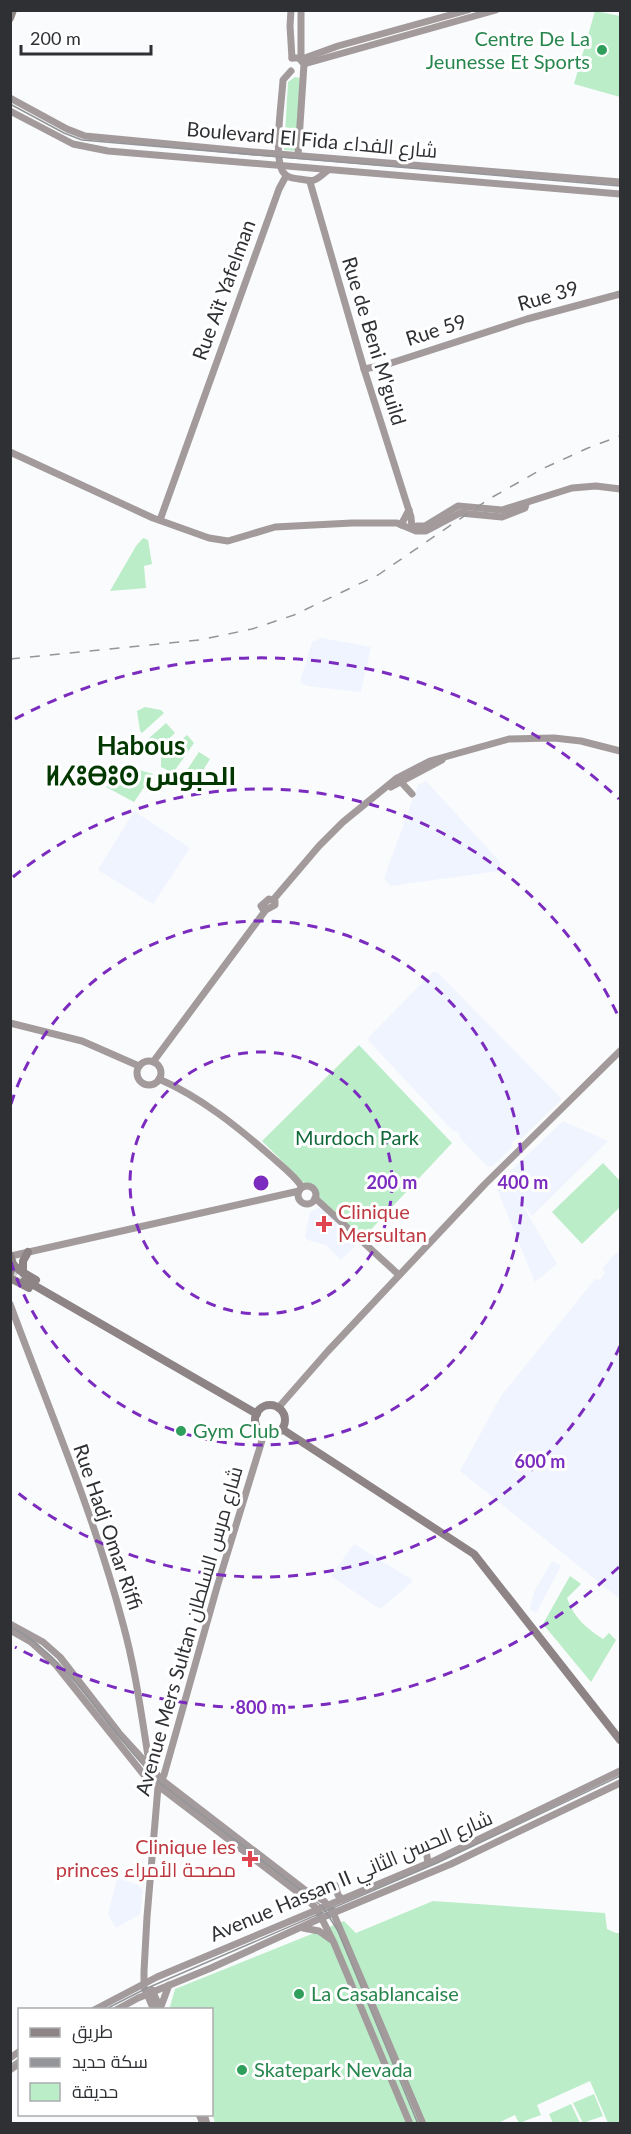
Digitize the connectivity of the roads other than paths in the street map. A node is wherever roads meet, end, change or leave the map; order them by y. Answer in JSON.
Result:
{"nodes":[{"id":1,"x":13,"y":10,"type":"edge"},
{"id":2,"x":291,"y":10,"type":"edge"},
{"id":3,"x":301,"y":10,"type":"edge"},
{"id":4,"x":468,"y":10,"type":"edge"},
{"id":5,"x":496,"y":10,"type":"edge"},
{"id":6,"x":10,"y":18,"type":"edge"},
{"id":7,"x":292,"y":58,"type":"junction"},
{"id":8,"x":302,"y":63,"type":"junction"},
{"id":9,"x":291,"y":71,"type":"junction"},
{"id":10,"x":10,"y":98,"type":"edge"},
{"id":11,"x":10,"y":111,"type":"edge"},
{"id":12,"x":278,"y":154,"type":"junction"},
{"id":13,"x":298,"y":155,"type":"junction"},
{"id":14,"x":280,"y":166,"type":"junction"},
{"id":15,"x":328,"y":170,"type":"junction"},
{"id":16,"x":286,"y":176,"type":"junction"},
{"id":17,"x":310,"y":182,"type":"junction"},
{"id":18,"x":621,"y":182,"type":"edge"},
{"id":19,"x":621,"y":194,"type":"edge"},
{"id":20,"x":621,"y":294,"type":"edge"},
{"id":21,"x":485,"y":332,"type":"joint"},
{"id":22,"x":364,"y":369,"type":"junction"},
{"id":23,"x":10,"y":452,"type":"edge"},
{"id":24,"x":621,"y":489,"type":"edge"},
{"id":25,"x":409,"y":510,"type":"junction"},
{"id":26,"x":160,"y":520,"type":"junction"},
{"id":27,"x":401,"y":525,"type":"junction"},
{"id":28,"x":412,"y":528,"type":"junction"},
{"id":29,"x":621,"y":751,"type":"edge"},
{"id":30,"x":425,"y":766,"type":"junction"},
{"id":31,"x":400,"y":782,"type":"junction"},
{"id":32,"x":387,"y":788,"type":"junction"},
{"id":33,"x":412,"y":794,"type":"dead end"},
{"id":34,"x":10,"y":1023,"type":"edge"},
{"id":35,"x":621,"y":1051,"type":"edge"},
{"id":36,"x":153,"y":1062,"type":"junction"},
{"id":37,"x":139,"y":1066,"type":"junction"},
{"id":38,"x":159,"y":1079,"type":"junction"},
{"id":39,"x":293,"y":1176,"type":"junction"},
{"id":40,"x":300,"y":1189,"type":"junction"},
{"id":41,"x":287,"y":1193,"type":"junction"},
{"id":42,"x":315,"y":1198,"type":"junction"},
{"id":43,"x":28,"y":1252,"type":"junction"},
{"id":44,"x":12,"y":1258,"type":"edge"},
{"id":45,"x":10,"y":1273,"type":"edge"},
{"id":46,"x":399,"y":1275,"type":"junction"},
{"id":47,"x":17,"y":1279,"type":"edge"},
{"id":48,"x":10,"y":1304,"type":"edge"},
{"id":49,"x":278,"y":1408,"type":"junction"},
{"id":50,"x":256,"y":1414,"type":"junction"},
{"id":51,"x":282,"y":1429,"type":"junction"},
{"id":52,"x":264,"y":1434,"type":"junction"},
{"id":53,"x":10,"y":1624,"type":"edge"},
{"id":54,"x":10,"y":1629,"type":"edge"},
{"id":55,"x":541,"y":1639,"type":"junction"},
{"id":56,"x":621,"y":1733,"type":"edge"},
{"id":57,"x":621,"y":1740,"type":"edge"},
{"id":58,"x":621,"y":1748,"type":"edge"},
{"id":59,"x":150,"y":1768,"type":"junction"},
{"id":60,"x":621,"y":1771,"type":"edge"},
{"id":61,"x":621,"y":1783,"type":"edge"},
{"id":62,"x":160,"y":1784,"type":"junction"},
{"id":63,"x":426,"y":1850,"type":"dead end"},
{"id":64,"x":428,"y":1863,"type":"junction"},
{"id":65,"x":335,"y":1885,"type":"dead end"},
{"id":66,"x":342,"y":1899,"type":"junction"},
{"id":67,"x":328,"y":1905,"type":"junction"},
{"id":68,"x":317,"y":1909,"type":"junction"},
{"id":69,"x":333,"y":1912,"type":"junction"},
{"id":70,"x":321,"y":1918,"type":"junction"},
{"id":71,"x":294,"y":1930,"type":"junction"},
{"id":72,"x":334,"y":1943,"type":"junction"},
{"id":73,"x":146,"y":1983,"type":"junction"},
{"id":74,"x":169,"y":1985,"type":"junction"},
{"id":75,"x":150,"y":1993,"type":"junction"},
{"id":76,"x":98,"y":2008,"type":"edge"},
{"id":77,"x":120,"y":2008,"type":"edge"},
{"id":78,"x":158,"y":2008,"type":"edge"},
{"id":79,"x":158,"y":2008,"type":"edge"},
{"id":80,"x":410,"y":2124,"type":"edge"},
{"id":81,"x":423,"y":2124,"type":"edge"}],
"edges":[{"from":1,"to":6,"type":"main road"},
{"from":2,"to":7,"type":"street"},
{"from":3,"to":8,"type":"street"},
{"from":4,"to":8,"type":"street"},
{"from":5,"to":8,"type":"street"},
{"from":7,"to":8,"type":"street"},
{"from":7,"to":9,"type":"street"},
{"from":8,"to":9,"type":"street"},
{"from":8,"to":13,"type":"street"},
{"from":9,"to":12,"type":"street"},
{"from":10,"to":12,"type":"street","name":"Boulevard El Fida شارع الفداء"},
{"from":11,"to":14,"type":"street","name":"Boulevard El Fida شارع الفداء"},
{"from":12,"to":13,"type":"street","name":"Boulevard El Fida شارع الفداء"},
{"from":12,"to":14,"type":"street"},
{"from":13,"to":18,"type":"street","name":"Boulevard El Fida شارع الفداء"},
{"from":14,"to":15,"type":"street","name":"Boulevard El Fida شارع الفداء"},
{"from":14,"to":16,"type":"street"},
{"from":15,"to":17,"type":"street"},
{"from":15,"to":19,"type":"street","name":"Boulevard El Fida شارع الفداء"},
{"from":16,"to":17,"type":"street"},
{"from":16,"to":26,"type":"street","name":"Rue Aït Yafelman"},
{"from":17,"to":22,"type":"street","name":"Rue de Beni M'guild"},
{"from":20,"to":21,"type":"street","name":"Rue 39"},
{"from":21,"to":22,"type":"street","name":"Rue 59"},
{"from":22,"to":25,"type":"street","name":"Rue de Beni M'guild"},
{"from":23,"to":26,"type":"street"},
{"from":24,"to":28,"type":"street"},
{"from":25,"to":27,"type":"street"},
{"from":25,"to":28,"type":"street","name":"Rue de Beni M'guild"},
{"from":26,"to":27,"type":"street"},
{"from":27,"to":28,"type":"street"},
{"from":29,"to":30,"type":"street"},
{"from":30,"to":31,"type":"street"},
{"from":30,"to":32,"type":"street"},
{"from":31,"to":32,"type":"street"},
{"from":31,"to":33,"type":"street"},
{"from":32,"to":36,"type":"street"},
{"from":34,"to":37,"type":"street"},
{"from":35,"to":46,"type":"street"},
{"from":36,"to":37,"type":"street"},
{"from":36,"to":38,"type":"street"},
{"from":37,"to":38,"type":"street"},
{"from":38,"to":39,"type":"street"},
{"from":39,"to":40,"type":"street"},
{"from":39,"to":41,"type":"street"},
{"from":40,"to":41,"type":"street"},
{"from":40,"to":42,"type":"street"},
{"from":40,"to":42,"type":"street"},
{"from":41,"to":43,"type":"street"},
{"from":42,"to":46,"type":"street"},
{"from":43,"to":44,"type":"street"},
{"from":43,"to":47,"type":"main road"},
{"from":44,"to":45,"type":"main road"},
{"from":44,"to":47,"type":"main road"},
{"from":46,"to":49,"type":"street"},
{"from":47,"to":50,"type":"main road"},
{"from":48,"to":59,"type":"street","name":"Rue Hadj Omar Riffi"},
{"from":49,"to":50,"type":"main road"},
{"from":49,"to":51,"type":"main road"},
{"from":50,"to":52,"type":"main road"},
{"from":51,"to":52,"type":"main road"},
{"from":51,"to":55,"type":"main road"},
{"from":52,"to":62,"type":"street","name":"Avenue Mers Sultan شارع مرس السلطان"},
{"from":53,"to":59,"type":"street"},
{"from":54,"to":62,"type":"street"},
{"from":55,"to":56,"type":"main road"},
{"from":55,"to":57,"type":"main road"},
{"from":55,"to":58,"type":"main road"},
{"from":59,"to":62,"type":"street"},
{"from":60,"to":64,"type":"street","name":"Avenue Hassan II شارع الحسن الثاني"},
{"from":61,"to":69,"type":"street","name":"Avenue Hassan II شارع الحسن الثاني"},
{"from":62,"to":67,"type":"street"},
{"from":62,"to":68,"type":"street"},
{"from":62,"to":73,"type":"street","name":"Avenue Mers Sultan شارع مرس السلطان"},
{"from":63,"to":64,"type":"street"},
{"from":64,"to":66,"type":"street","name":"Avenue Hassan II شارع الحسن الثاني"},
{"from":65,"to":66,"type":"street"},
{"from":66,"to":67,"type":"street","name":"Avenue Hassan II شارع الحسن الثاني"},
{"from":67,"to":68,"type":"street","name":"Avenue Hassan II شارع الحسن الثاني"},
{"from":67,"to":69,"type":"street"},
{"from":68,"to":70,"type":"street"},
{"from":68,"to":73,"type":"street","name":"Avenue Hassan II شارع الحسن الثاني"},
{"from":69,"to":70,"type":"street","name":"Avenue Hassan II شارع الحسن الثاني"},
{"from":69,"to":81,"type":"street"},
{"from":70,"to":71,"type":"street","name":"Avenue Hassan II شارع الحسن الثاني"},
{"from":70,"to":72,"type":"street"},
{"from":71,"to":72,"type":"street"},
{"from":71,"to":74,"type":"street","name":"Avenue Hassan II شارع الحسن الثاني"},
{"from":72,"to":80,"type":"street"},
{"from":73,"to":75,"type":"street","name":"Avenue Mers Sultan شارع مرس السلطان"},
{"from":73,"to":76,"type":"street","name":"Avenue Hassan II شارع الحسن الثاني"},
{"from":74,"to":75,"type":"street","name":"Avenue Hassan II شارع الحسن الثاني"},
{"from":74,"to":78,"type":"street"},
{"from":75,"to":77,"type":"street","name":"Avenue Hassan II شارع الحسن الثاني"},
{"from":75,"to":79,"type":"street","name":"Avenue Mers Sultan شارع مرس السلطان"}]}
